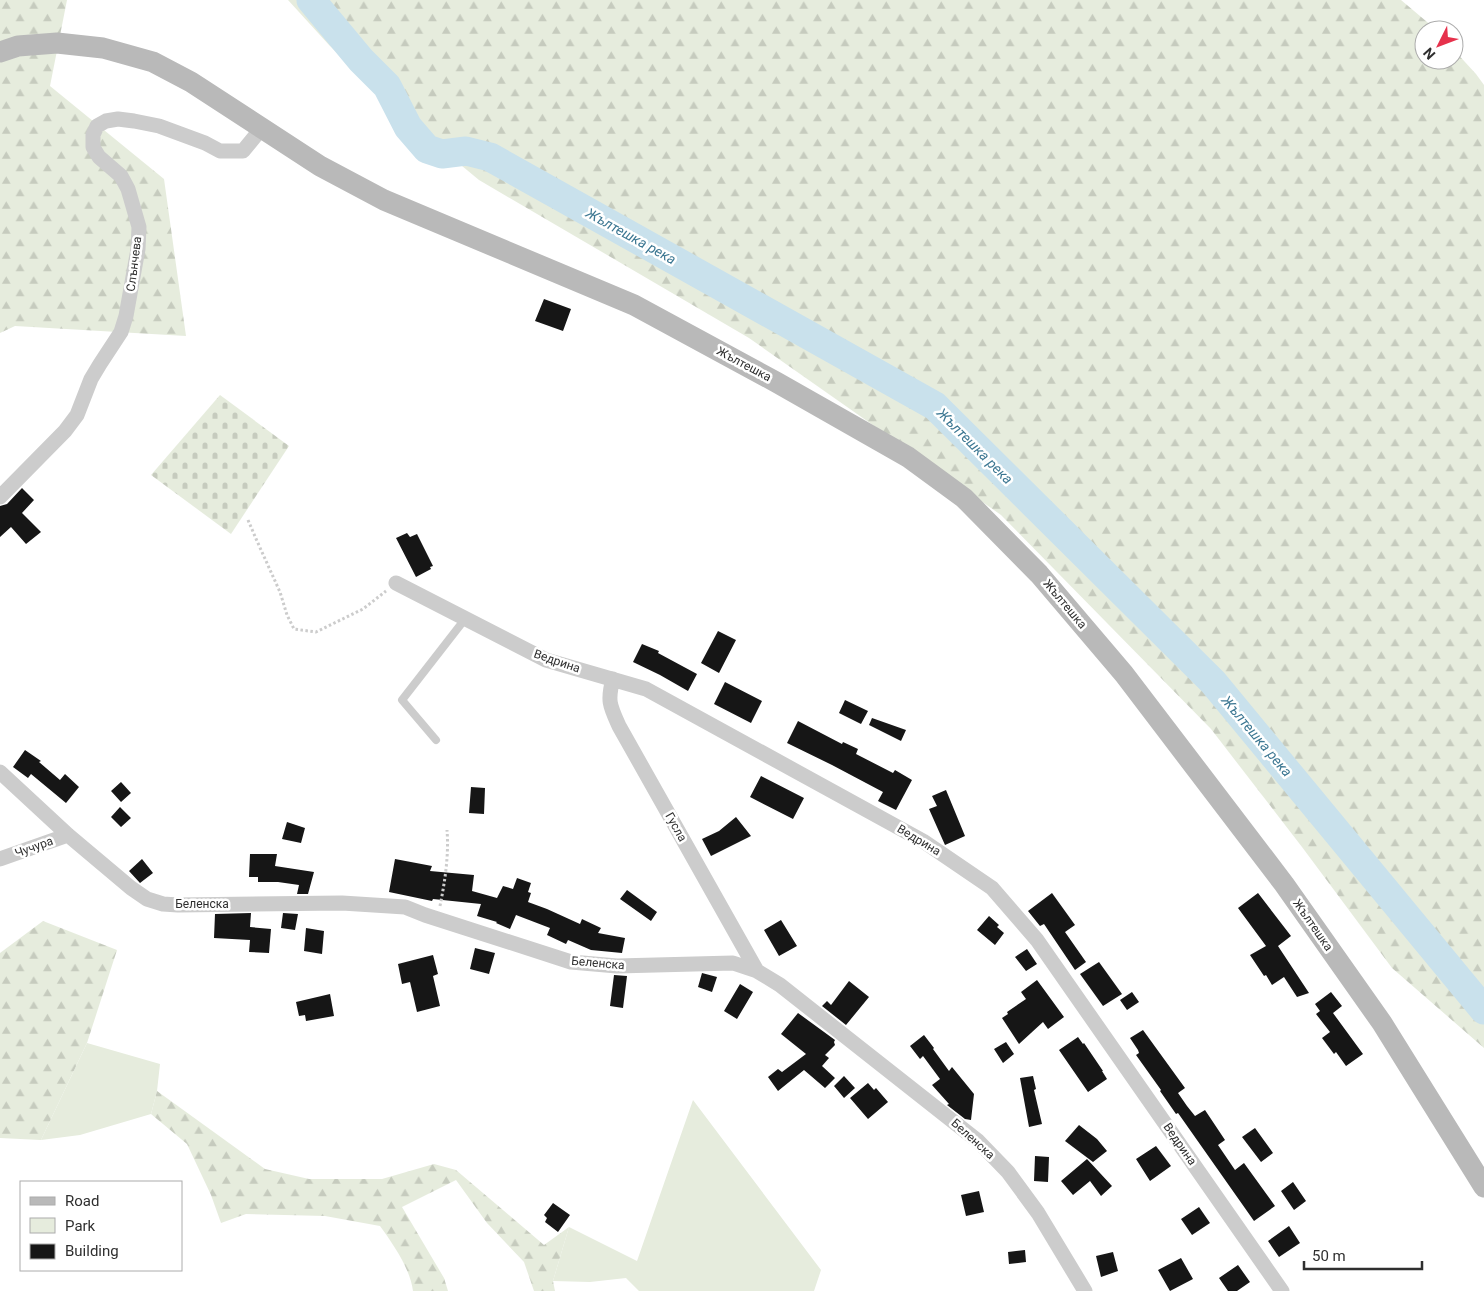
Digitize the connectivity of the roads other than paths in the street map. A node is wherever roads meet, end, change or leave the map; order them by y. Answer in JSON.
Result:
{"nodes":[{"id":1,"x":0,"y":52,"type":"edge"},
{"id":2,"x":261,"y":129,"type":"junction"},
{"id":3,"x":0,"y":497,"type":"edge"},
{"id":4,"x":396,"y":583,"type":"road end"},
{"id":5,"x":465,"y":619,"type":"junction"},
{"id":6,"x":612,"y":679,"type":"junction"},
{"id":7,"x":436,"y":740,"type":"dead end"},
{"id":8,"x":0,"y":772,"type":"edge"},
{"id":9,"x":68,"y":835,"type":"junction"},
{"id":10,"x":0,"y":859,"type":"edge"},
{"id":11,"x":757,"y":971,"type":"junction"},
{"id":12,"x":1484,"y":1187,"type":"edge"},
{"id":13,"x":1085,"y":1291,"type":"edge"},
{"id":14,"x":1282,"y":1291,"type":"edge"}],
"edges":[{"from":1,"to":2,"type":"main road","name":"Жълтешка"},
{"from":2,"to":3,"type":"street","name":"Слънчева"},
{"from":2,"to":12,"type":"main road","name":"Жълтешка"},
{"from":4,"to":5,"type":"street","name":"Ведрина"},
{"from":5,"to":6,"type":"street","name":"Ведрина"},
{"from":5,"to":7,"type":"lane"},
{"from":6,"to":11,"type":"street","name":"Гусла"},
{"from":6,"to":14,"type":"street","name":"Ведрина"},
{"from":8,"to":9,"type":"street","name":"Беленска"},
{"from":9,"to":10,"type":"street","name":"Чучура"},
{"from":9,"to":11,"type":"street","name":"Беленска"},
{"from":11,"to":13,"type":"street","name":"Беленска"}]}
